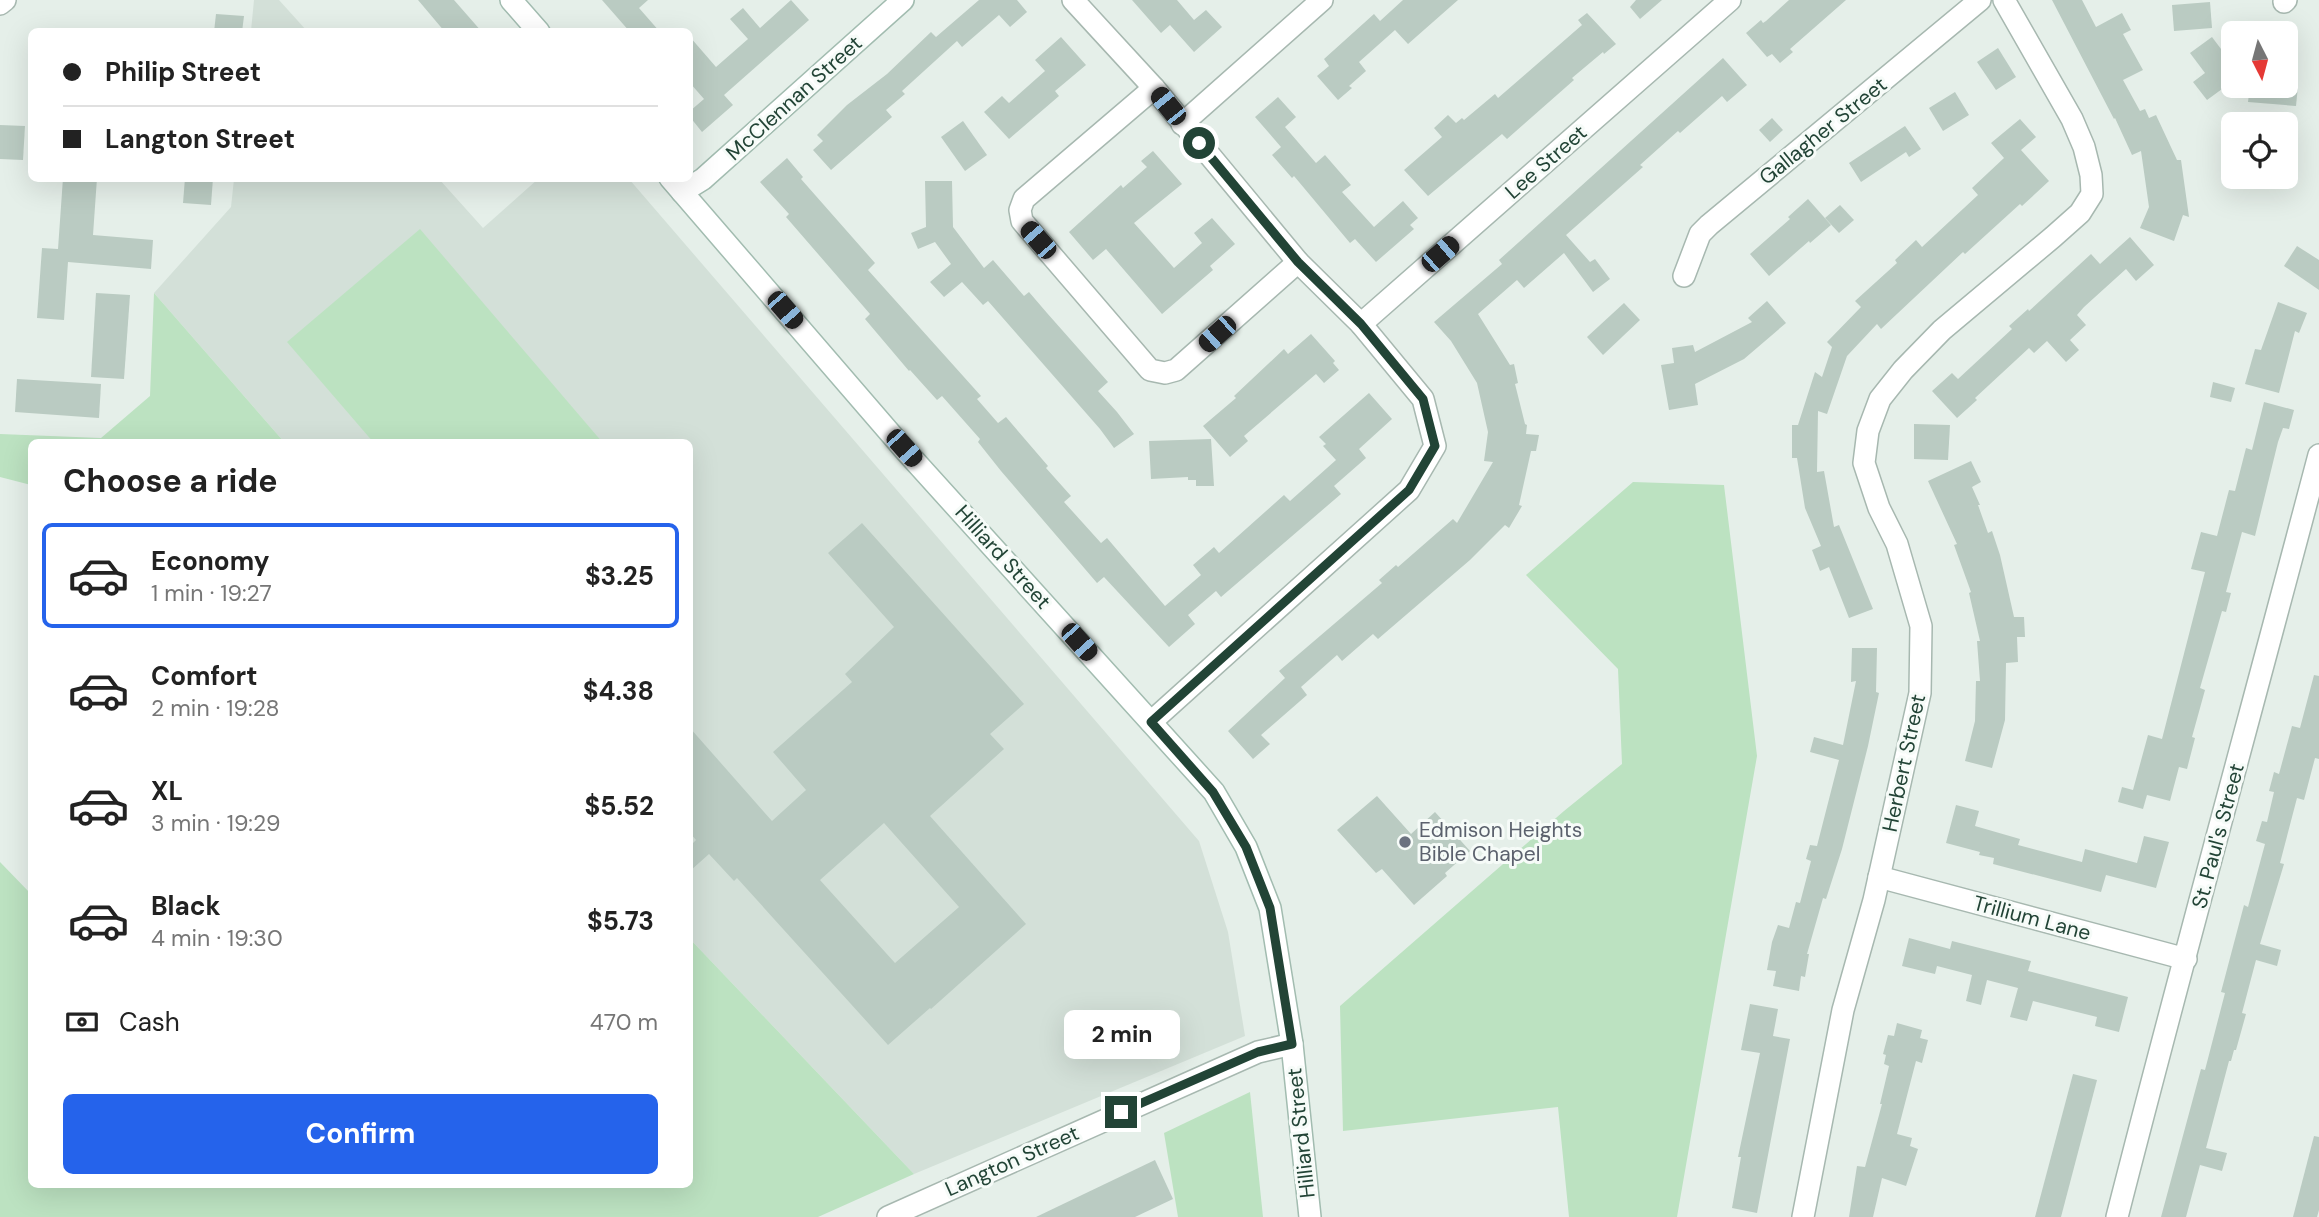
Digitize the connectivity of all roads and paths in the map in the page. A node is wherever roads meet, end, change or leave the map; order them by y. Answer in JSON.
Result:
{"nodes":[{"id":1,"x":5,"y":0,"type":"edge"},
{"id":2,"x":512,"y":0,"type":"edge"},
{"id":3,"x":903,"y":0,"type":"edge"},
{"id":4,"x":1073,"y":0,"type":"edge"},
{"id":5,"x":1322,"y":0,"type":"edge"},
{"id":6,"x":1731,"y":0,"type":"edge"},
{"id":7,"x":1980,"y":0,"type":"edge"},
{"id":8,"x":2004,"y":0,"type":"edge"},
{"id":9,"x":0,"y":4,"type":"edge"},
{"id":10,"x":536,"y":28,"type":"edge"},
{"id":11,"x":1154,"y":88,"type":"junction"},
{"id":12,"x":1182,"y":124,"type":"junction"},
{"id":13,"x":693,"y":182,"type":"edge"},
{"id":14,"x":676,"y":186,"type":"edge"},
{"id":15,"x":1298,"y":262,"type":"junction"},
{"id":16,"x":1684,"y":276,"type":"dead end"},
{"id":17,"x":1361,"y":324,"type":"junction"},
{"id":18,"x":2319,"y":455,"type":"edge"},
{"id":19,"x":1151,"y":722,"type":"junction"},
{"id":20,"x":1879,"y":877,"type":"junction"},
{"id":21,"x":2186,"y":959,"type":"junction"},
{"id":22,"x":1292,"y":1044,"type":"junction"},
{"id":23,"x":888,"y":1217,"type":"edge"},
{"id":24,"x":1310,"y":1217,"type":"edge"},
{"id":25,"x":1803,"y":1217,"type":"edge"},
{"id":26,"x":2118,"y":1217,"type":"edge"}],
"edges":[{"from":1,"to":9,"type":"street"},
{"from":2,"to":10,"type":"street"},
{"from":3,"to":13,"type":"street","name":"McClennan Street"},
{"from":4,"to":11,"type":"street"},
{"from":5,"to":12,"type":"street"},
{"from":6,"to":17,"type":"street","name":"Lee Street"},
{"from":7,"to":16,"type":"street","name":"Gallagher Street"},
{"from":8,"to":20,"type":"street","name":"Herbert Street"},
{"from":11,"to":12,"type":"street"},
{"from":11,"to":15,"type":"street"},
{"from":12,"to":15,"type":"street"},
{"from":14,"to":19,"type":"street","name":"Hilliard Street"},
{"from":15,"to":17,"type":"street"},
{"from":17,"to":19,"type":"street"},
{"from":18,"to":21,"type":"street","name":"St. Paul's Street"},
{"from":19,"to":22,"type":"street","name":"Hilliard Street"},
{"from":20,"to":21,"type":"street","name":"Trillium Lane"},
{"from":20,"to":25,"type":"street","name":"Herbert Street"},
{"from":21,"to":26,"type":"street","name":"St. Paul's Street"},
{"from":22,"to":23,"type":"street","name":"Langton Street"},
{"from":22,"to":24,"type":"street","name":"Hilliard Street"}]}
